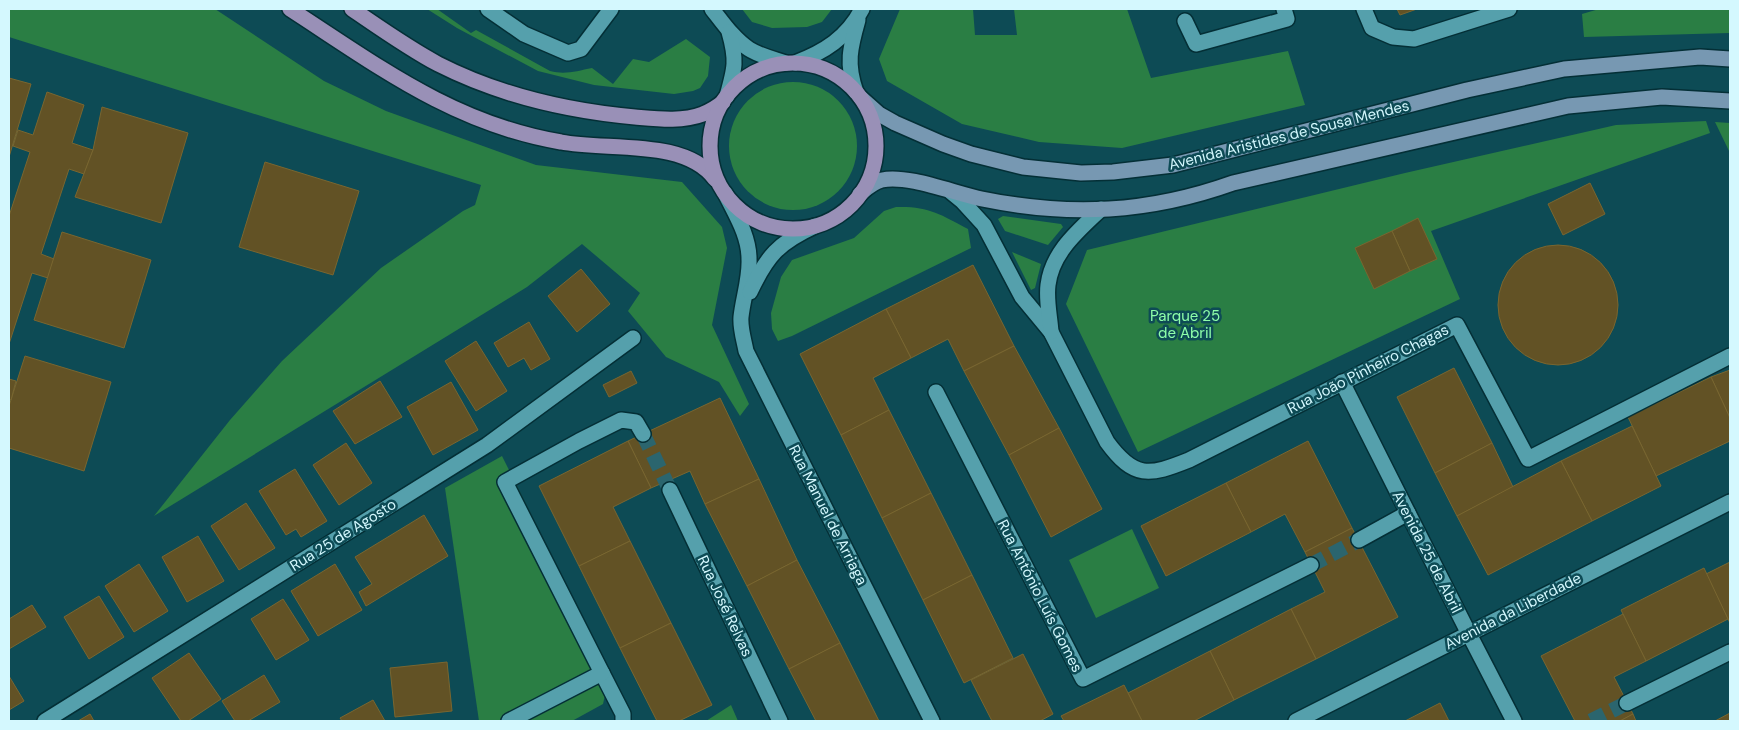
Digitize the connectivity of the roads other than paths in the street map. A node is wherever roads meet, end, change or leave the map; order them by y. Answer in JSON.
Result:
{"nodes":[{"id":1,"x":290,"y":9,"type":"edge"},
{"id":2,"x":352,"y":9,"type":"edge"},
{"id":3,"x":488,"y":9,"type":"edge"},
{"id":4,"x":611,"y":9,"type":"edge"},
{"id":5,"x":712,"y":9,"type":"edge"},
{"id":6,"x":1284,"y":9,"type":"edge"},
{"id":7,"x":1364,"y":9,"type":"edge"},
{"id":8,"x":1509,"y":9,"type":"edge"},
{"id":9,"x":861,"y":11,"type":"edge"},
{"id":10,"x":1185,"y":21,"type":"dead end"},
{"id":11,"x":729,"y":32,"type":"junction"},
{"id":12,"x":1730,"y":59,"type":"edge"},
{"id":13,"x":791,"y":63,"type":"junction"},
{"id":14,"x":858,"y":95,"type":"junction"},
{"id":15,"x":725,"y":99,"type":"junction"},
{"id":16,"x":1730,"y":101,"type":"edge"},
{"id":17,"x":723,"y":190,"type":"junction"},
{"id":18,"x":951,"y":192,"type":"junction"},
{"id":19,"x":860,"y":194,"type":"junction"},
{"id":20,"x":1101,"y":209,"type":"junction"},
{"id":21,"x":815,"y":226,"type":"junction"},
{"id":22,"x":744,"y":304,"type":"junction"},
{"id":23,"x":1051,"y":332,"type":"junction"},
{"id":24,"x":633,"y":338,"type":"dead end"},
{"id":25,"x":1730,"y":356,"type":"edge"},
{"id":26,"x":1342,"y":382,"type":"junction"},
{"id":27,"x":936,"y":392,"type":"dead end"},
{"id":28,"x":643,"y":434,"type":"tunnel mouth"},
{"id":29,"x":670,"y":490,"type":"tunnel mouth"},
{"id":30,"x":1730,"y":502,"type":"edge"},
{"id":31,"x":1408,"y":513,"type":"junction"},
{"id":32,"x":1359,"y":540,"type":"tunnel mouth"},
{"id":33,"x":1311,"y":565,"type":"tunnel mouth"},
{"id":34,"x":1469,"y":634,"type":"junction"},
{"id":35,"x":1730,"y":652,"type":"edge"},
{"id":36,"x":602,"y":673,"type":"junction"},
{"id":37,"x":1627,"y":703,"type":"tunnel mouth"},
{"id":38,"x":46,"y":721,"type":"edge"},
{"id":39,"x":509,"y":721,"type":"edge"},
{"id":40,"x":623,"y":721,"type":"edge"},
{"id":41,"x":780,"y":721,"type":"edge"},
{"id":42,"x":932,"y":721,"type":"edge"},
{"id":43,"x":1296,"y":721,"type":"edge"},
{"id":44,"x":1514,"y":721,"type":"edge"}],
"edges":[{"from":1,"to":17,"type":"main road"},
{"from":2,"to":15,"type":"main road"},
{"from":3,"to":4,"type":"street"},
{"from":5,"to":11,"type":"street"},
{"from":6,"to":10,"type":"street"},
{"from":7,"to":8,"type":"street"},
{"from":9,"to":13,"type":"street"},
{"from":9,"to":14,"type":"street"},
{"from":11,"to":13,"type":"street"},
{"from":11,"to":15,"type":"street"},
{"from":12,"to":14,"type":"main road","name":"Avenida Aristides de Sousa Mendes"},
{"from":13,"to":14,"type":"main road"},
{"from":13,"to":15,"type":"main road"},
{"from":14,"to":19,"type":"main road"},
{"from":15,"to":17,"type":"main road"},
{"from":16,"to":20,"type":"main road"},
{"from":17,"to":21,"type":"main road"},
{"from":17,"to":22,"type":"street","name":"Rua Manuel de Arriaga"},
{"from":18,"to":19,"type":"main road"},
{"from":18,"to":20,"type":"main road"},
{"from":18,"to":23,"type":"street","name":"Rua João Pinheiro Chagas"},
{"from":19,"to":21,"type":"main road"},
{"from":20,"to":23,"type":"street","name":"Rua João Pinheiro Chagas"},
{"from":21,"to":22,"type":"street","name":"Rua Manuel de Arriaga"},
{"from":22,"to":42,"type":"street","name":"Rua Manuel de Arriaga"},
{"from":23,"to":26,"type":"street","name":"Rua João Pinheiro Chagas"},
{"from":24,"to":38,"type":"street","name":"Rua 25 de Agosto"},
{"from":25,"to":26,"type":"street","name":"Rua João Pinheiro Chagas"},
{"from":26,"to":31,"type":"street","name":"Avenida 25 de Abril"},
{"from":27,"to":33,"type":"street","name":"Rua António Luís Gomes"},
{"from":28,"to":36,"type":"street"},
{"from":29,"to":41,"type":"street","name":"Rua José Relvas"},
{"from":30,"to":34,"type":"street","name":"Avenida da Liberdade"},
{"from":31,"to":32,"type":"street"},
{"from":31,"to":34,"type":"street","name":"Avenida 25 de Abril"},
{"from":34,"to":43,"type":"street","name":"Avenida da Liberdade"},
{"from":34,"to":44,"type":"street","name":"Avenida 25 de Abril"},
{"from":35,"to":37,"type":"street"},
{"from":36,"to":39,"type":"street"},
{"from":36,"to":40,"type":"street"}]}
